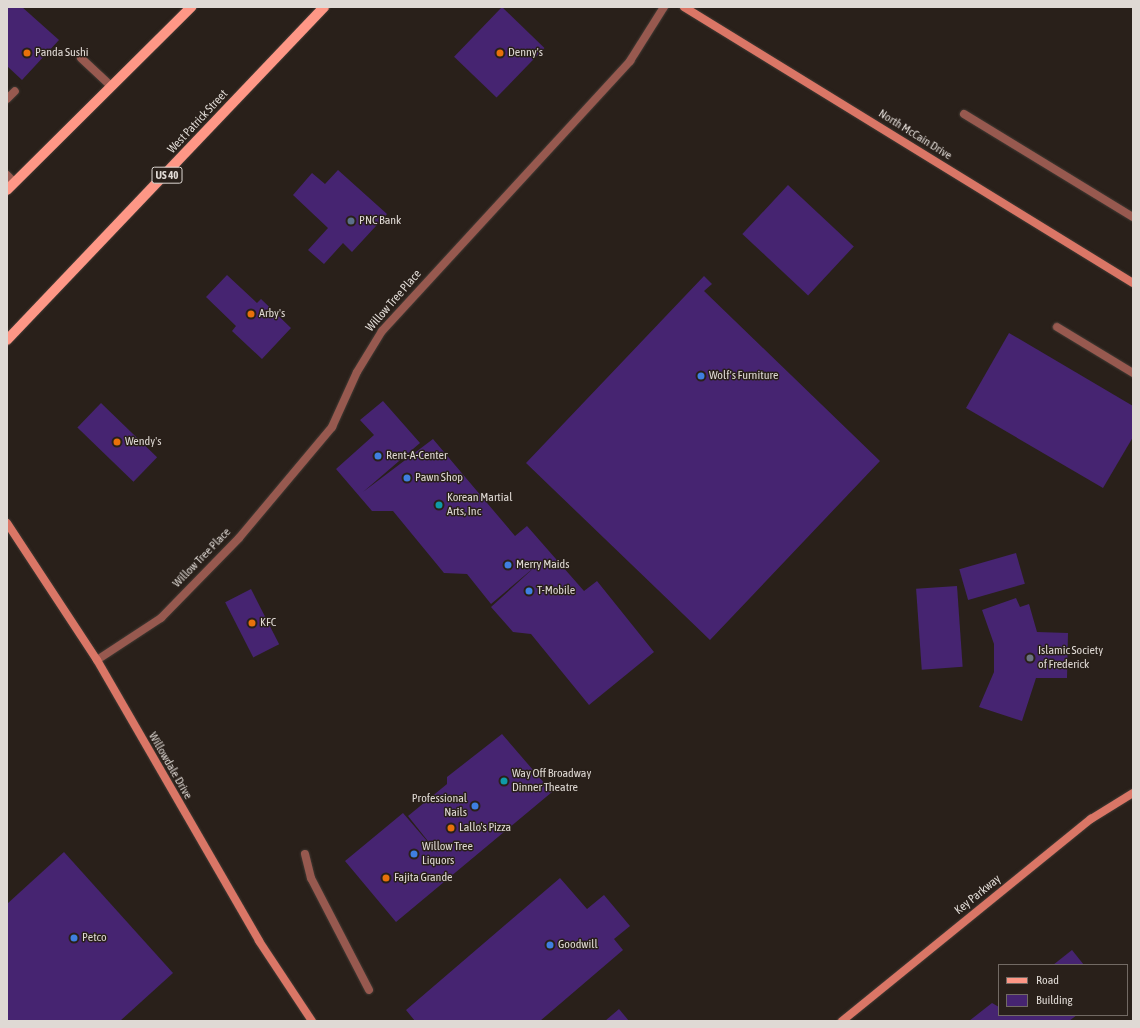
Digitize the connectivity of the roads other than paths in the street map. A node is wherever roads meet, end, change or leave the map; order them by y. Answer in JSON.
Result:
{"nodes":[{"id":1,"x":191,"y":7,"type":"edge"},
{"id":2,"x":324,"y":7,"type":"edge"},
{"id":3,"x":664,"y":7,"type":"edge"},
{"id":4,"x":684,"y":7,"type":"edge"},
{"id":5,"x":81,"y":58,"type":"dead end"},
{"id":6,"x":111,"y":86,"type":"junction"},
{"id":7,"x":15,"y":92,"type":"dead end"},
{"id":8,"x":7,"y":99,"type":"edge"},
{"id":9,"x":964,"y":114,"type":"dead end"},
{"id":10,"x":7,"y":175,"type":"edge"},
{"id":11,"x":15,"y":183,"type":"junction"},
{"id":12,"x":7,"y":190,"type":"edge"},
{"id":13,"x":1133,"y":217,"type":"edge"},
{"id":14,"x":1133,"y":283,"type":"edge"},
{"id":15,"x":1057,"y":327,"type":"dead end"},
{"id":16,"x":7,"y":340,"type":"edge"},
{"id":17,"x":1133,"y":373,"type":"edge"},
{"id":18,"x":7,"y":523,"type":"edge"},
{"id":19,"x":97,"y":660,"type":"junction"},
{"id":20,"x":1133,"y":793,"type":"edge"},
{"id":21,"x":305,"y":854,"type":"dead end"},
{"id":22,"x":369,"y":990,"type":"dead end"},
{"id":23,"x":312,"y":1021,"type":"edge"},
{"id":24,"x":842,"y":1021,"type":"edge"}],
"edges":[{"from":1,"to":6,"type":"main road"},
{"from":2,"to":16,"type":"main road","name":"West Patrick Street","number":"US 40"},
{"from":3,"to":19,"type":"street","name":"Willow Tree Place"},
{"from":4,"to":14,"type":"street","name":"North McCain Drive"},
{"from":5,"to":6,"type":"street"},
{"from":6,"to":11,"type":"main road"},
{"from":7,"to":8,"type":"street"},
{"from":9,"to":13,"type":"street"},
{"from":10,"to":11,"type":"street"},
{"from":11,"to":12,"type":"main road"},
{"from":15,"to":17,"type":"street"},
{"from":18,"to":19,"type":"street","name":"Willowdale Drive"},
{"from":19,"to":23,"type":"street","name":"Willowdale Drive"},
{"from":20,"to":24,"type":"street","name":"Key Parkway"},
{"from":21,"to":22,"type":"street"}]}
